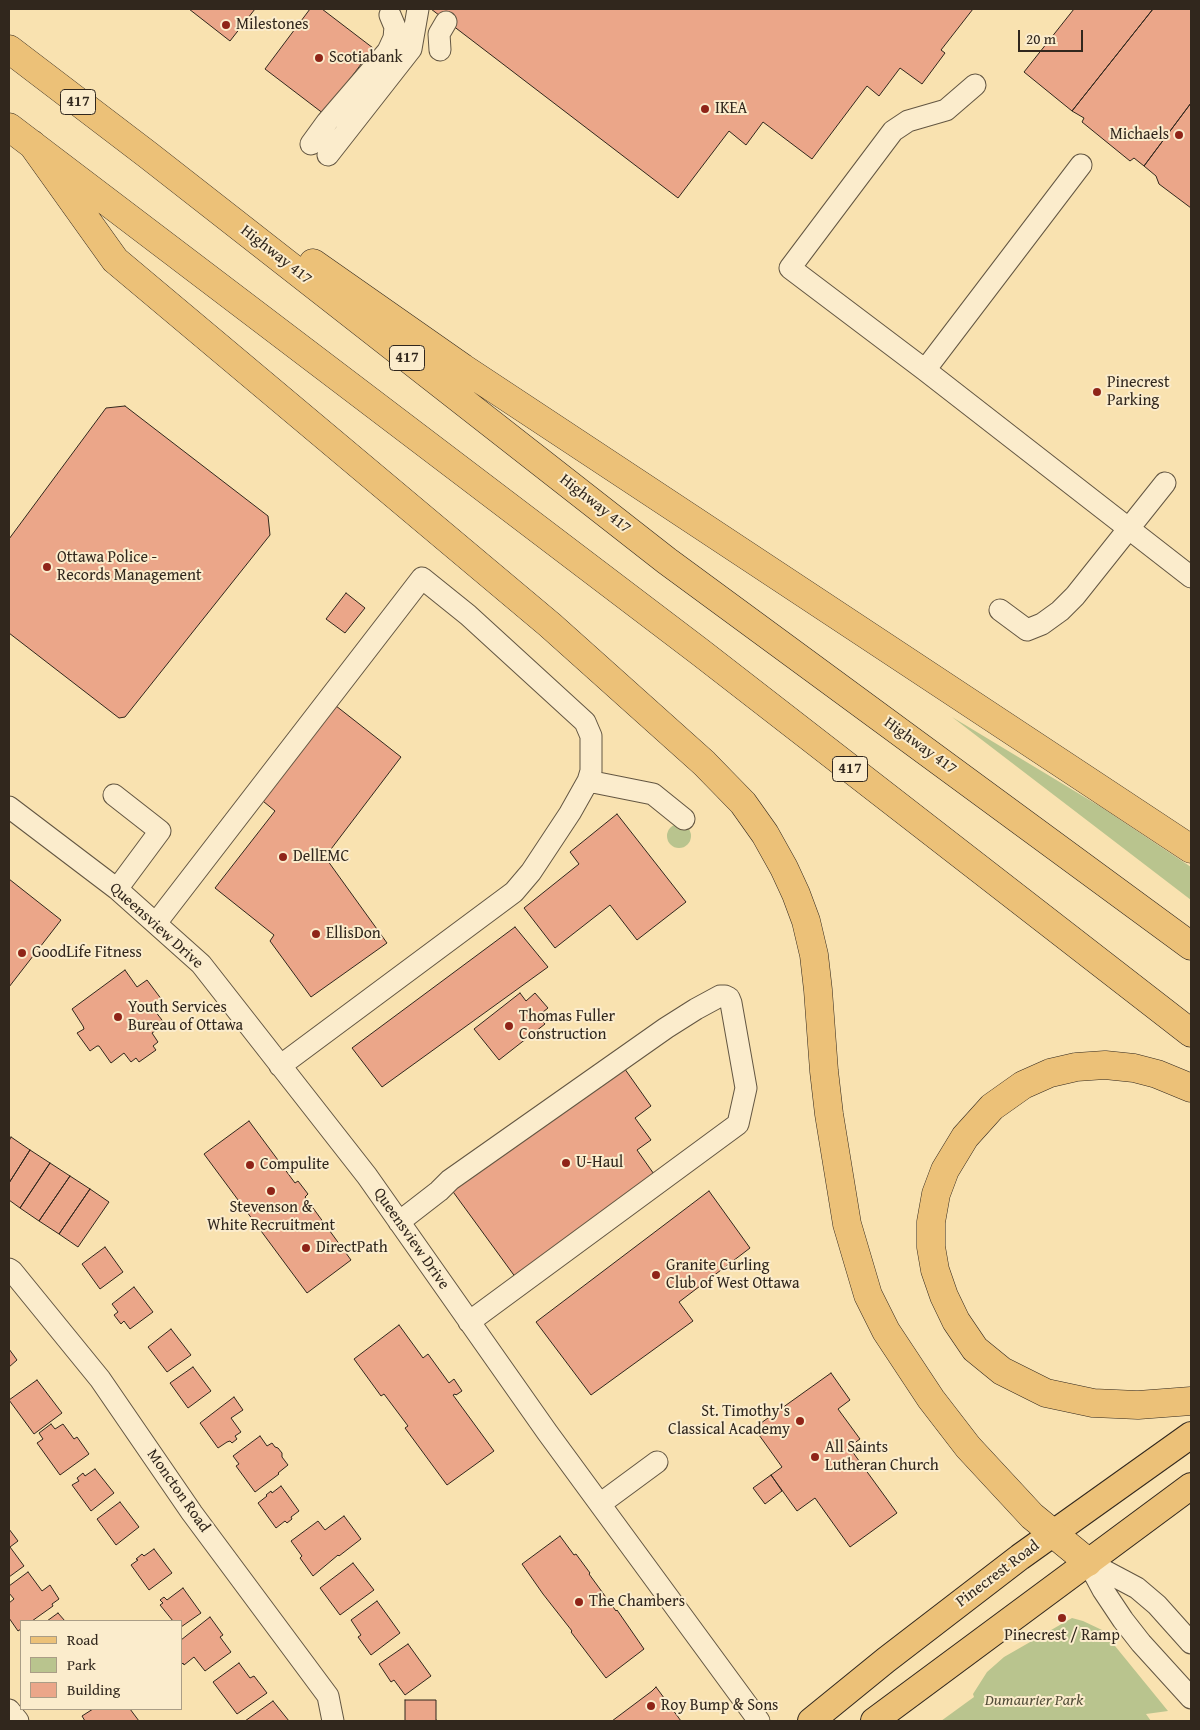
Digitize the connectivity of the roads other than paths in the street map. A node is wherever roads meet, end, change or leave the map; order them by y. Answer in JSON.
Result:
{"nodes":[{"id":1,"x":418,"y":9,"type":"edge"},
{"id":2,"x":390,"y":15,"type":"dead end"},
{"id":3,"x":446,"y":22,"type":"dead end"},
{"id":4,"x":9,"y":50,"type":"edge"},
{"id":5,"x":440,"y":50,"type":"dead end"},
{"id":6,"x":975,"y":85,"type":"dead end"},
{"id":7,"x":9,"y":127,"type":"edge"},
{"id":8,"x":32,"y":144,"type":"junction"},
{"id":9,"x":148,"y":155,"type":"junction"},
{"id":10,"x":1081,"y":165,"type":"dead end"},
{"id":11,"x":925,"y":370,"type":"junction"},
{"id":12,"x":1165,"y":483,"type":"dead end"},
{"id":13,"x":1129,"y":529,"type":"junction"},
{"id":14,"x":1191,"y":578,"type":"edge"},
{"id":15,"x":1000,"y":610,"type":"dead end"},
{"id":16,"x":588,"y":781,"type":"junction"},
{"id":17,"x":114,"y":795,"type":"dead end"},
{"id":18,"x":9,"y":807,"type":"edge"},
{"id":19,"x":684,"y":819,"type":"dead end"},
{"id":20,"x":1191,"y":850,"type":"edge"},
{"id":21,"x":117,"y":889,"type":"junction"},
{"id":22,"x":156,"y":923,"type":"junction"},
{"id":23,"x":1191,"y":946,"type":"edge"},
{"id":24,"x":1191,"y":1033,"type":"edge"},
{"id":25,"x":280,"y":1066,"type":"junction"},
{"id":26,"x":1191,"y":1088,"type":"edge"},
{"id":27,"x":399,"y":1222,"type":"junction"},
{"id":28,"x":9,"y":1269,"type":"edge"},
{"id":29,"x":469,"y":1322,"type":"junction"},
{"id":30,"x":1191,"y":1401,"type":"edge"},
{"id":31,"x":1191,"y":1435,"type":"edge"},
{"id":32,"x":657,"y":1462,"type":"dead end"},
{"id":33,"x":1191,"y":1486,"type":"edge"},
{"id":34,"x":600,"y":1504,"type":"junction"},
{"id":35,"x":1052,"y":1533,"type":"junction"},
{"id":36,"x":1088,"y":1562,"type":"junction"},
{"id":37,"x":1191,"y":1642,"type":"edge"},
{"id":38,"x":1191,"y":1698,"type":"edge"},
{"id":39,"x":9,"y":1710,"type":"edge"},
{"id":40,"x":18,"y":1721,"type":"edge"},
{"id":41,"x":333,"y":1721,"type":"edge"},
{"id":42,"x":759,"y":1721,"type":"edge"},
{"id":43,"x":810,"y":1721,"type":"edge"},
{"id":44,"x":874,"y":1721,"type":"edge"}],
"edges":[{"from":1,"to":2,"type":"street"},
{"from":3,"to":5,"type":"street"},
{"from":4,"to":9,"type":"highway","name":"Highway 417","number":"417"},
{"from":6,"to":11,"type":"street"},
{"from":7,"to":8,"type":"highway","number":"417"},
{"from":8,"to":24,"type":"highway","number":"417"},
{"from":8,"to":35,"type":"highway"},
{"from":9,"to":20,"type":"highway"},
{"from":9,"to":23,"type":"highway","name":"Highway 417","number":"417"},
{"from":10,"to":11,"type":"street"},
{"from":11,"to":13,"type":"street"},
{"from":12,"to":13,"type":"street"},
{"from":13,"to":14,"type":"street"},
{"from":13,"to":15,"type":"street"},
{"from":16,"to":19,"type":"street"},
{"from":16,"to":22,"type":"street"},
{"from":16,"to":25,"type":"street"},
{"from":17,"to":21,"type":"street"},
{"from":18,"to":21,"type":"street","name":"Queensview Drive"},
{"from":21,"to":22,"type":"street","name":"Queensview Drive"},
{"from":22,"to":25,"type":"street","name":"Queensview Drive"},
{"from":25,"to":27,"type":"street","name":"Queensview Drive"},
{"from":26,"to":30,"type":"highway"},
{"from":27,"to":29,"type":"street","name":"Queensview Drive"},
{"from":27,"to":29,"type":"street"},
{"from":28,"to":41,"type":"street","name":"Moncton Road"},
{"from":29,"to":34,"type":"street","name":"Queensview Drive"},
{"from":31,"to":35,"type":"main road","name":"Pinecrest Road"},
{"from":32,"to":34,"type":"street"},
{"from":33,"to":36,"type":"main road"},
{"from":34,"to":42,"type":"street","name":"Queensview Drive"},
{"from":35,"to":36,"type":"highway"},
{"from":35,"to":43,"type":"main road","name":"Pinecrest Road"},
{"from":36,"to":37,"type":"street"},
{"from":36,"to":38,"type":"street"},
{"from":36,"to":44,"type":"main road"},
{"from":39,"to":40,"type":"street"}]}
